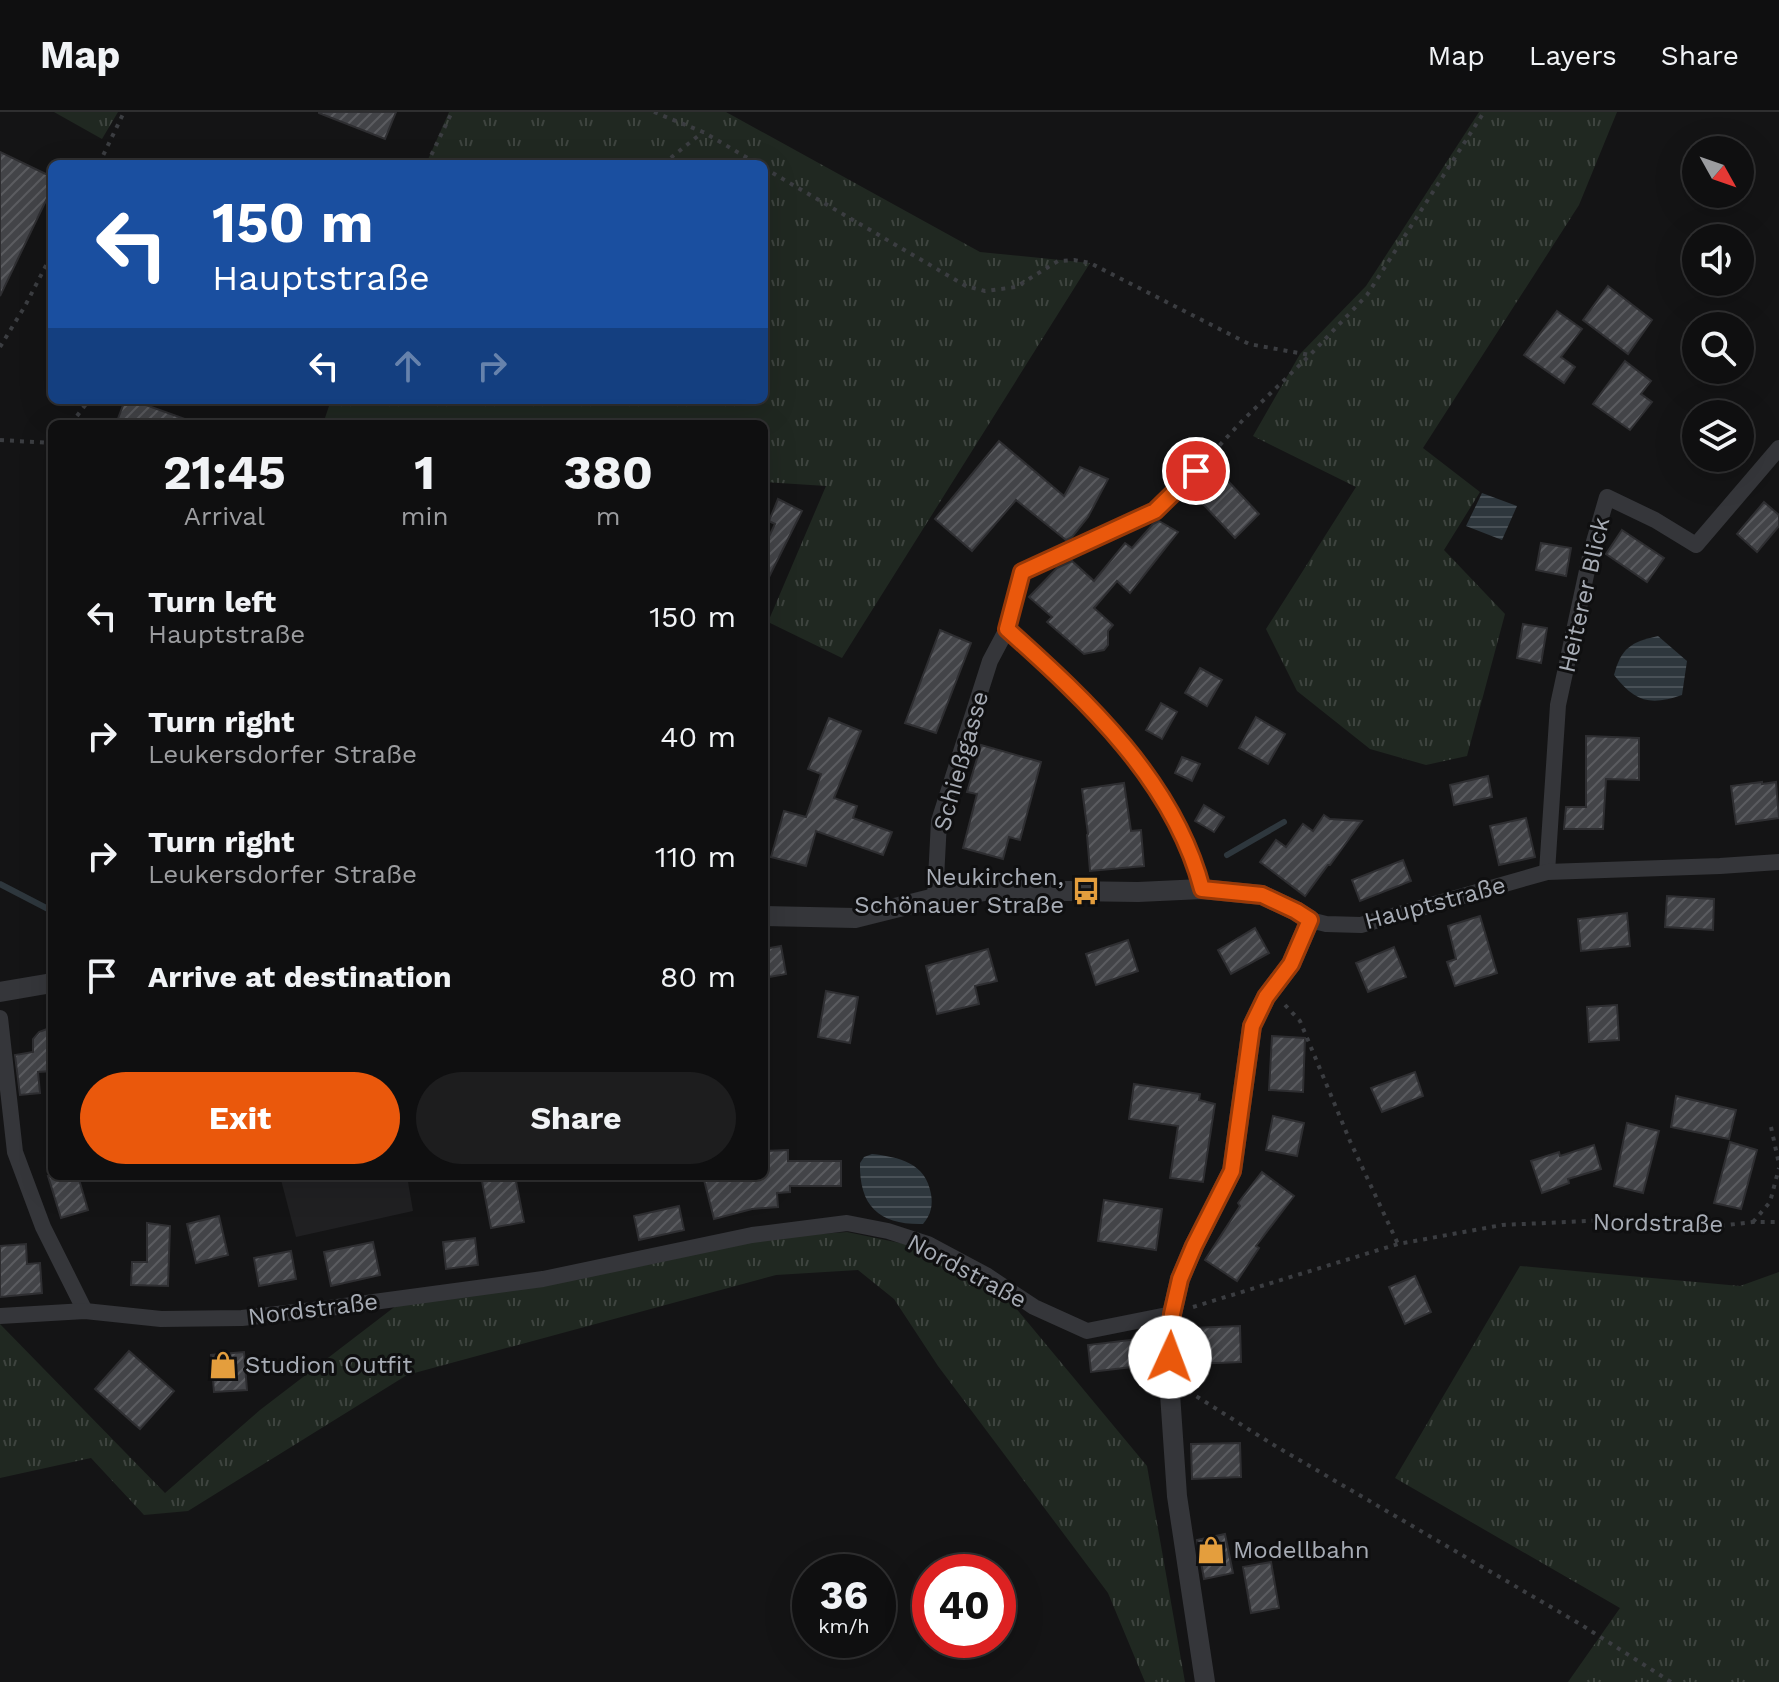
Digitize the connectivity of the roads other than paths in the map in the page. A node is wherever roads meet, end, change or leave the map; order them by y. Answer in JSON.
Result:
{"nodes":[{"id":1,"x":1779,"y":448,"type":"edge"},
{"id":2,"x":1196,"y":471,"type":"road end"},
{"id":3,"x":1007,"y":629,"type":"junction"},
{"id":4,"x":1779,"y":862,"type":"edge"},
{"id":5,"x":1547,"y":872,"type":"junction"},
{"id":6,"x":1202,"y":889,"type":"junction"},
{"id":7,"x":935,"y":898,"type":"junction"},
{"id":8,"x":768,"y":916,"type":"edge"},
{"id":9,"x":1310,"y":920,"type":"junction"},
{"id":10,"x":48,"y":984,"type":"edge"},
{"id":11,"x":0,"y":992,"type":"edge"},
{"id":12,"x":0,"y":1018,"type":"edge"},
{"id":13,"x":85,"y":1311,"type":"junction"},
{"id":14,"x":1172,"y":1314,"type":"junction"},
{"id":15,"x":0,"y":1316,"type":"edge"},
{"id":16,"x":1205,"y":1682,"type":"edge"}],
"edges":[{"from":1,"to":5,"type":"street","name":"Heiterer Blick"},
{"from":2,"to":3,"type":"street","name":"Schießgasse"},
{"from":3,"to":6,"type":"street"},
{"from":3,"to":7,"type":"street","name":"Schießgasse"},
{"from":4,"to":5,"type":"street","name":"Hauptstraße"},
{"from":5,"to":9,"type":"street","name":"Hauptstraße"},
{"from":6,"to":7,"type":"street","name":"Hauptstraße"},
{"from":6,"to":9,"type":"street","name":"Hauptstraße"},
{"from":7,"to":8,"type":"street","name":"Hauptstraße"},
{"from":9,"to":14,"type":"street"},
{"from":10,"to":11,"type":"street"},
{"from":12,"to":13,"type":"street"},
{"from":13,"to":14,"type":"street","name":"Nordstraße"},
{"from":13,"to":15,"type":"street","name":"Nordstraße"},
{"from":14,"to":16,"type":"street"}]}
